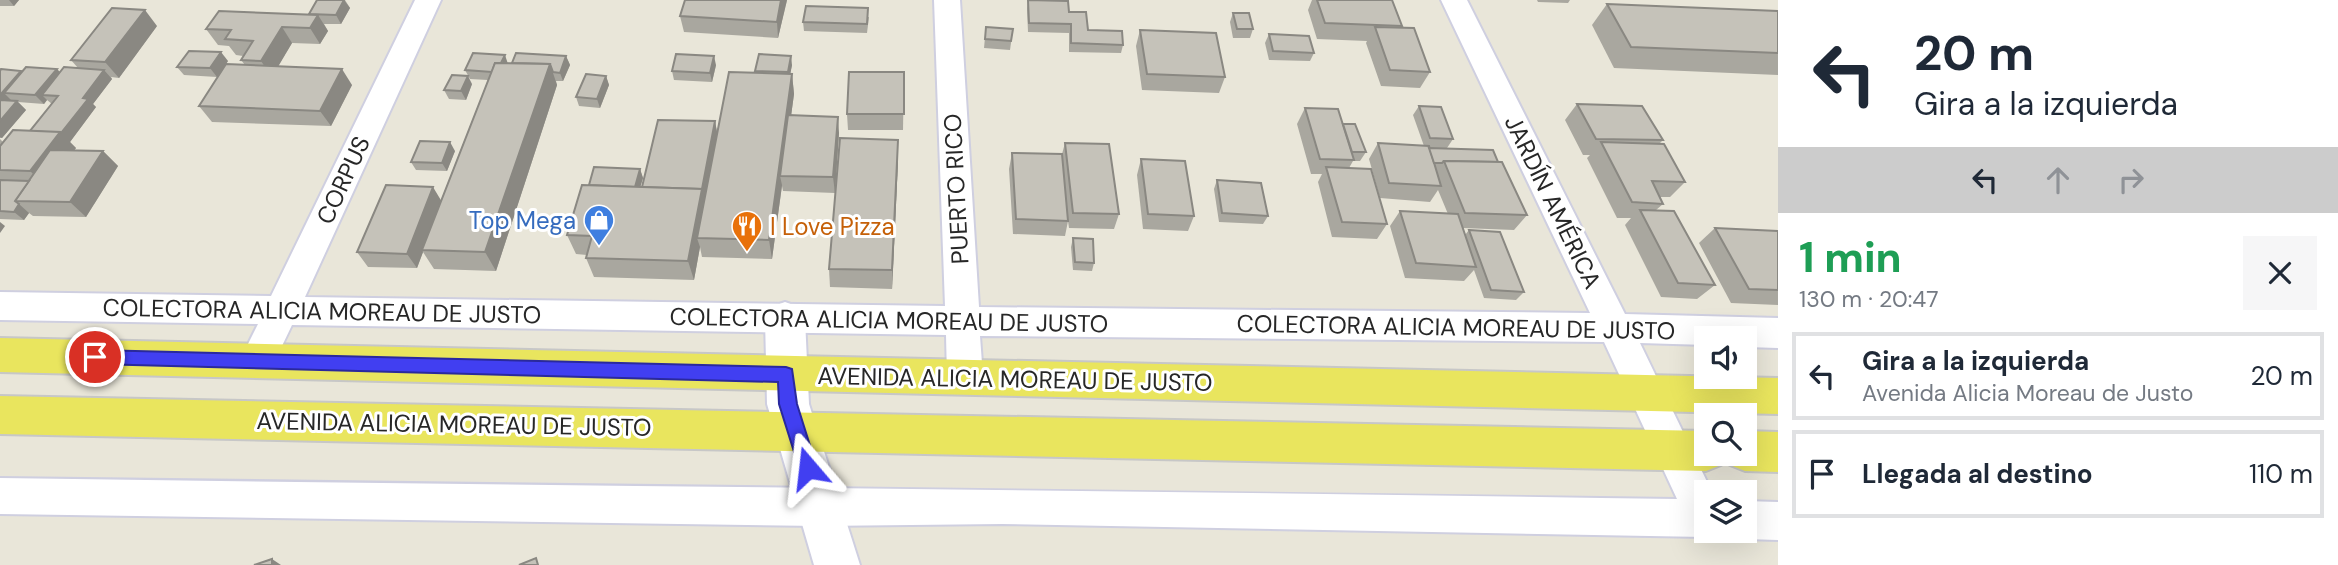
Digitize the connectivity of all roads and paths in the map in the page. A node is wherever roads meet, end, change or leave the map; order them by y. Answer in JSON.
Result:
{"nodes":[{"id":1,"x":428,"y":0,"type":"edge"},
{"id":2,"x":947,"y":0,"type":"edge"},
{"id":3,"x":1454,"y":0,"type":"edge"},
{"id":4,"x":0,"y":306,"type":"edge"},
{"id":5,"x":281,"y":311,"type":"junction"},
{"id":6,"x":785,"y":319,"type":"junction"},
{"id":7,"x":962,"y":320,"type":"junction"},
{"id":8,"x":1614,"y":328,"type":"junction"},
{"id":9,"x":1778,"y":333,"type":"edge"},
{"id":10,"x":0,"y":355,"type":"edge"},
{"id":11,"x":258,"y":360,"type":"junction"},
{"id":12,"x":786,"y":374,"type":"junction"},
{"id":13,"x":965,"y":377,"type":"junction"},
{"id":14,"x":1647,"y":394,"type":"junction"},
{"id":15,"x":1778,"y":396,"type":"edge"},
{"id":16,"x":0,"y":415,"type":"edge"},
{"id":17,"x":796,"y":431,"type":"junction"},
{"id":18,"x":1689,"y":450,"type":"edge"},
{"id":19,"x":1757,"y":451,"type":"edge"},
{"id":20,"x":1778,"y":452,"type":"edge"},
{"id":21,"x":1696,"y":480,"type":"edge"},
{"id":22,"x":0,"y":496,"type":"edge"},
{"id":23,"x":820,"y":508,"type":"junction"},
{"id":24,"x":1694,"y":518,"type":"edge"},
{"id":25,"x":1757,"y":520,"type":"edge"},
{"id":26,"x":1778,"y":521,"type":"edge"},
{"id":27,"x":837,"y":565,"type":"edge"}],
"edges":[{"from":1,"to":5,"type":"street","name":"CORPUS"},
{"from":2,"to":7,"type":"street","name":"PUERTO RICO"},
{"from":3,"to":8,"type":"street","name":"JARDÍN AMÉRICA"},
{"from":4,"to":5,"type":"street","name":"COLECTORA ALICIA MOREAU DE JUSTO"},
{"from":5,"to":6,"type":"street","name":"COLECTORA ALICIA MOREAU DE JUSTO"},
{"from":5,"to":11,"type":"street","name":"CORPUS"},
{"from":6,"to":7,"type":"street","name":"COLECTORA ALICIA MOREAU DE JUSTO"},
{"from":6,"to":12,"type":"main road"},
{"from":7,"to":8,"type":"street","name":"COLECTORA ALICIA MOREAU DE JUSTO"},
{"from":7,"to":13,"type":"street","name":"PUERTO RICO"},
{"from":8,"to":9,"type":"street","name":"COLECTORA ALICIA MOREAU DE JUSTO"},
{"from":8,"to":14,"type":"street","name":"JARDÍN AMÉRICA"},
{"from":10,"to":11,"type":"main road","name":"AVENIDA ALICIA MOREAU DE JUSTO"},
{"from":11,"to":12,"type":"main road","name":"AVENIDA ALICIA MOREAU DE JUSTO"},
{"from":12,"to":13,"type":"main road","name":"AVENIDA ALICIA MOREAU DE JUSTO"},
{"from":12,"to":17,"type":"main road"},
{"from":13,"to":14,"type":"main road","name":"AVENIDA ALICIA MOREAU DE JUSTO"},
{"from":14,"to":15,"type":"main road","name":"AVENIDA ALICIA MOREAU DE JUSTO"},
{"from":14,"to":18,"type":"street","name":"JARDÍN AMÉRICA"},
{"from":16,"to":17,"type":"main road","name":"AVENIDA ALICIA MOREAU DE JUSTO"},
{"from":17,"to":18,"type":"main road","name":"AVENIDA ALICIA MOREAU DE JUSTO"},
{"from":17,"to":23,"type":"main road"},
{"from":18,"to":21,"type":"street","name":"JARDÍN AMÉRICA"},
{"from":19,"to":20,"type":"main road"},
{"from":22,"to":23,"type":"street"},
{"from":23,"to":24,"type":"street"},
{"from":23,"to":27,"type":"main road"},
{"from":25,"to":26,"type":"street"}]}
